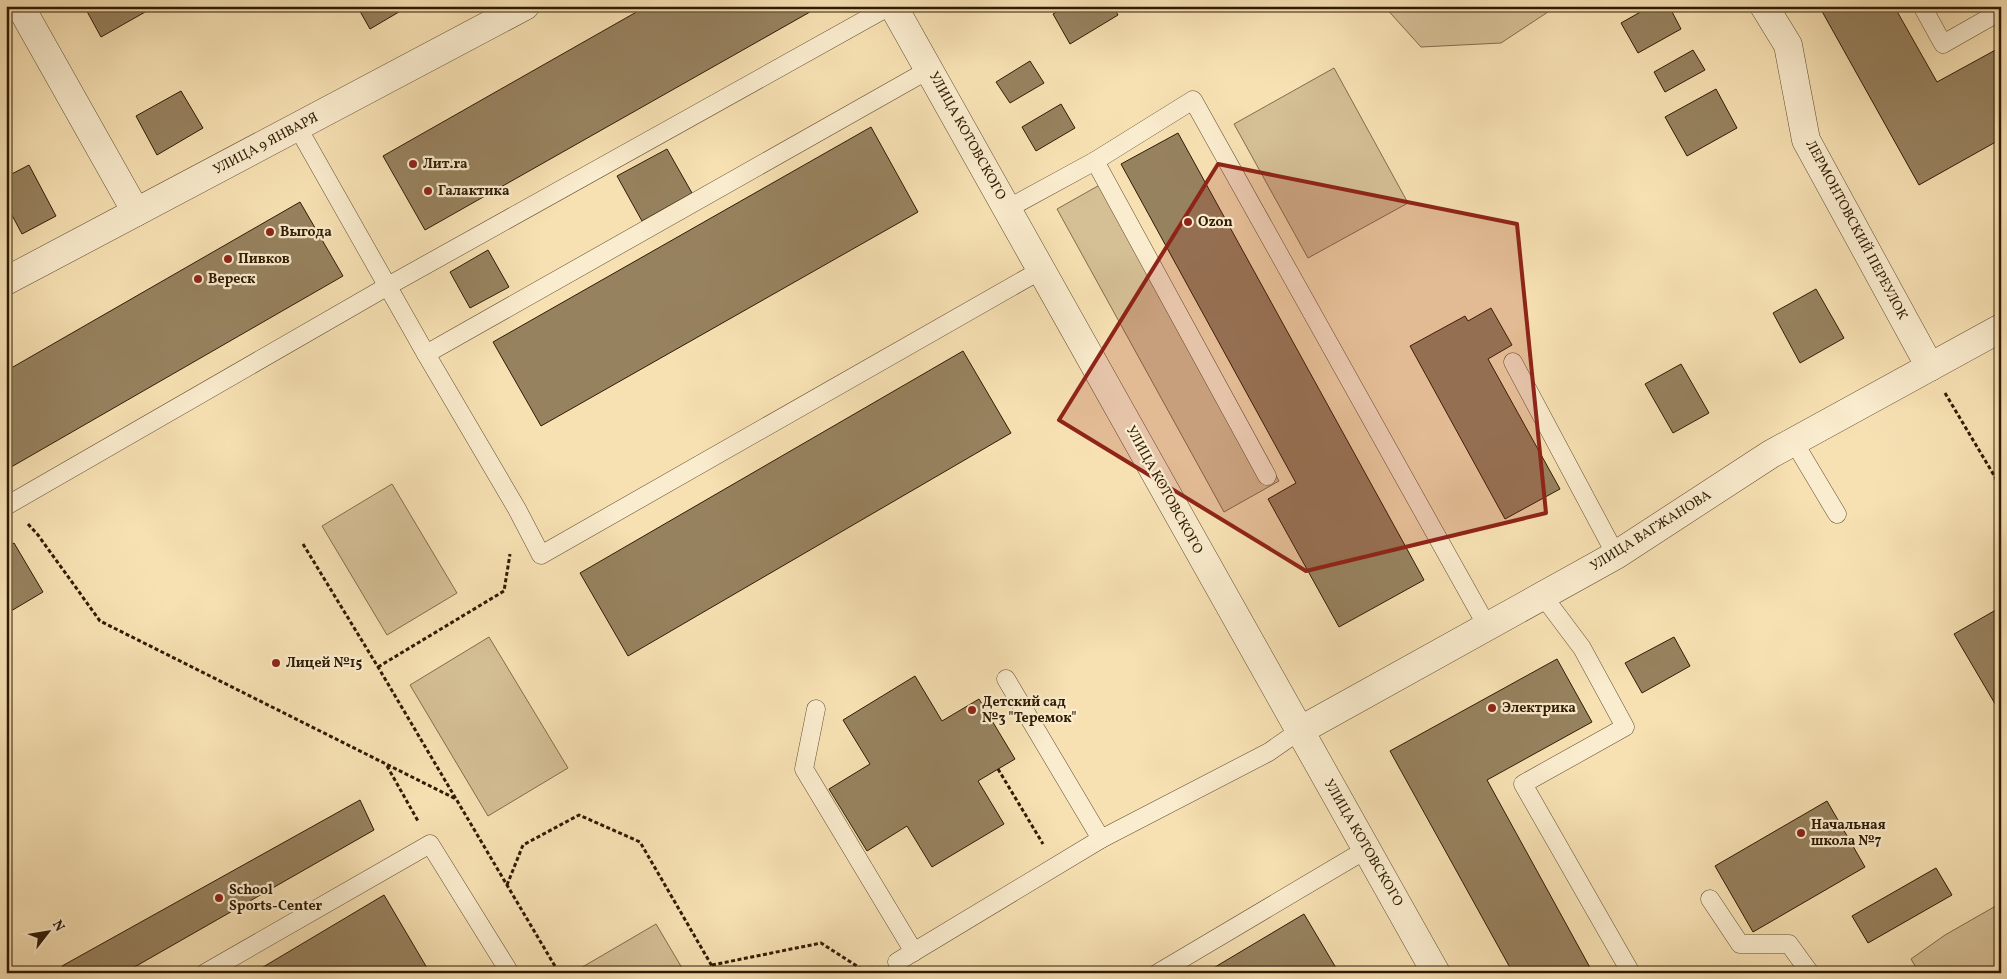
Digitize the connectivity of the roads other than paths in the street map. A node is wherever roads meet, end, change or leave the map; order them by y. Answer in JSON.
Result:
{"nodes":[{"id":1,"x":20,"y":6,"type":"edge"},
{"id":2,"x":525,"y":6,"type":"edge"},
{"id":3,"x":890,"y":6,"type":"edge"},
{"id":4,"x":893,"y":6,"type":"edge"},
{"id":5,"x":1764,"y":6,"type":"edge"},
{"id":6,"x":1922,"y":6,"type":"edge"},
{"id":7,"x":2001,"y":11,"type":"edge"},
{"id":8,"x":930,"y":70,"type":"junction"},
{"id":9,"x":298,"y":128,"type":"junction"},
{"id":10,"x":1095,"y":161,"type":"junction"},
{"id":11,"x":1007,"y":209,"type":"junction"},
{"id":12,"x":136,"y":212,"type":"junction"},
{"id":13,"x":1042,"y":270,"type":"junction"},
{"id":14,"x":6,"y":282,"type":"edge"},
{"id":15,"x":388,"y":286,"type":"junction"},
{"id":16,"x":2001,"y":328,"type":"edge"},
{"id":17,"x":426,"y":354,"type":"junction"},
{"id":18,"x":1513,"y":362,"type":"dead end"},
{"id":19,"x":1930,"y":366,"type":"junction"},
{"id":20,"x":1794,"y":442,"type":"junction"},
{"id":21,"x":1267,"y":476,"type":"dead end"},
{"id":22,"x":7,"y":505,"type":"edge"},
{"id":23,"x":1837,"y":514,"type":"dead end"},
{"id":24,"x":1616,"y":555,"type":"junction"},
{"id":25,"x":1543,"y":596,"type":"junction"},
{"id":26,"x":1487,"y":626,"type":"junction"},
{"id":27,"x":1006,"y":679,"type":"dead end"},
{"id":28,"x":816,"y":708,"type":"dead end"},
{"id":29,"x":1299,"y":731,"type":"junction"},
{"id":30,"x":1101,"y":839,"type":"junction"},
{"id":31,"x":1367,"y":849,"type":"junction"},
{"id":32,"x":1710,"y":899,"type":"dead end"},
{"id":33,"x":914,"y":952,"type":"junction"},
{"id":34,"x":897,"y":962,"type":"road end"},
{"id":35,"x":205,"y":973,"type":"edge"},
{"id":36,"x":510,"y":973,"type":"edge"},
{"id":37,"x":1158,"y":973,"type":"edge"},
{"id":38,"x":1436,"y":973,"type":"edge"},
{"id":39,"x":1631,"y":973,"type":"edge"},
{"id":40,"x":1810,"y":973,"type":"edge"}],
"edges":[{"from":1,"to":12,"type":"street"},
{"from":2,"to":9,"type":"street","name":"УЛИЦА 9 ЯНВАРЯ"},
{"from":3,"to":15,"type":"lane"},
{"from":4,"to":8,"type":"street","name":"УЛИЦА КОТОВСКОГО"},
{"from":5,"to":19,"type":"street","name":"ЛЕРМОНТОВСКИЙ ПЕРЕУЛОК"},
{"from":6,"to":7,"type":"lane"},
{"from":8,"to":11,"type":"street","name":"УЛИЦА КОТОВСКОГО"},
{"from":8,"to":17,"type":"lane"},
{"from":9,"to":12,"type":"street","name":"УЛИЦА 9 ЯНВАРЯ"},
{"from":9,"to":15,"type":"lane"},
{"from":10,"to":11,"type":"lane"},
{"from":10,"to":21,"type":"lane"},
{"from":10,"to":26,"type":"lane"},
{"from":11,"to":13,"type":"street","name":"УЛИЦА КОТОВСКОГО"},
{"from":12,"to":14,"type":"street","name":"УЛИЦА 9 ЯНВАРЯ"},
{"from":13,"to":17,"type":"lane"},
{"from":13,"to":29,"type":"street","name":"УЛИЦА КОТОВСКОГО"},
{"from":15,"to":17,"type":"lane"},
{"from":15,"to":22,"type":"lane"},
{"from":16,"to":19,"type":"street","name":"УЛИЦА ВАГЖАНОВА"},
{"from":18,"to":24,"type":"lane"},
{"from":19,"to":20,"type":"street","name":"УЛИЦА ВАГЖАНОВА"},
{"from":20,"to":23,"type":"lane"},
{"from":20,"to":24,"type":"street","name":"УЛИЦА ВАГЖАНОВА"},
{"from":24,"to":25,"type":"street","name":"УЛИЦА ВАГЖАНОВА"},
{"from":25,"to":26,"type":"street","name":"УЛИЦА ВАГЖАНОВА"},
{"from":25,"to":39,"type":"lane"},
{"from":26,"to":29,"type":"street","name":"УЛИЦА ВАГЖАНОВА"},
{"from":27,"to":30,"type":"lane"},
{"from":28,"to":33,"type":"lane"},
{"from":29,"to":30,"type":"lane"},
{"from":29,"to":31,"type":"street","name":"УЛИЦА КОТОВСКОГО"},
{"from":30,"to":33,"type":"lane"},
{"from":31,"to":37,"type":"lane"},
{"from":31,"to":38,"type":"street","name":"УЛИЦА КОТОВСКОГО"},
{"from":32,"to":40,"type":"lane"},
{"from":33,"to":34,"type":"lane"},
{"from":35,"to":36,"type":"lane"}]}
